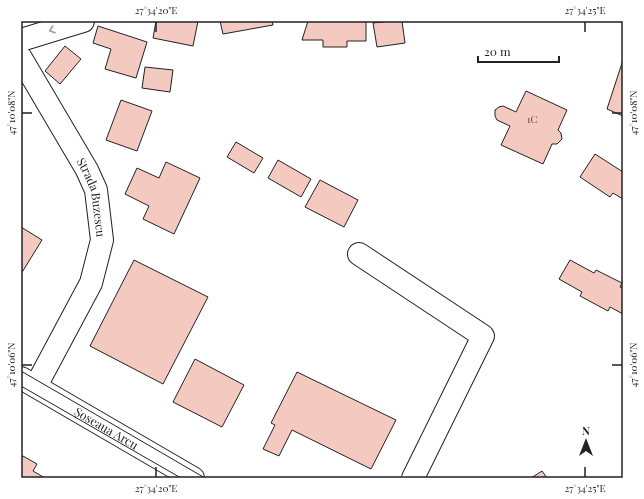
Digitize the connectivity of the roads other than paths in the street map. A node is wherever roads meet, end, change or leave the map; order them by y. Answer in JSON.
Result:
{"nodes":[{"id":1,"x":83,"y":21,"type":"edge"},
{"id":2,"x":21,"y":40,"type":"edge"},
{"id":3,"x":21,"y":58,"type":"edge"},
{"id":4,"x":359,"y":254,"type":"dead end"},
{"id":5,"x":29,"y":382,"type":"edge"},
{"id":6,"x":193,"y":478,"type":"edge"},
{"id":7,"x":413,"y":478,"type":"edge"}],
"edges":[{"from":1,"to":2,"type":"street","one_way":true},
{"from":3,"to":5,"type":"street","name":"Strada Buzescu"},
{"from":4,"to":7,"type":"street"},
{"from":5,"to":6,"type":"street","name":"Șoseaua Arcu"}]}
